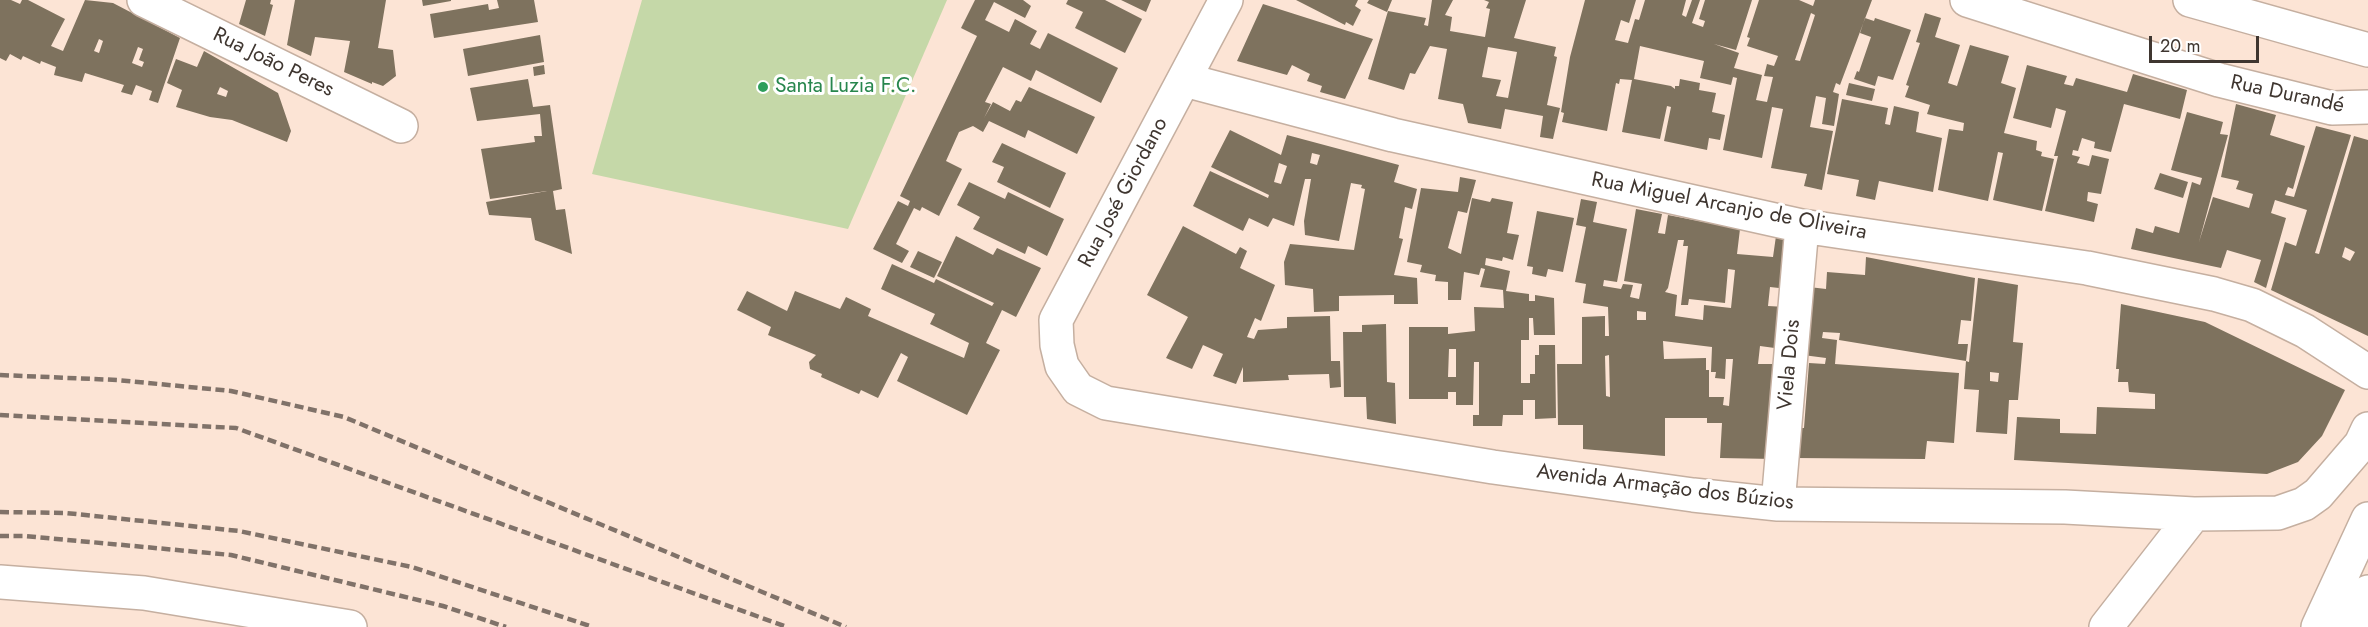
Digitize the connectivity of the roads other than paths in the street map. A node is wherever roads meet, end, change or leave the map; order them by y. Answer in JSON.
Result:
{"nodes":[{"id":1,"x":144,"y":0,"type":"edge"},
{"id":2,"x":1226,"y":0,"type":"edge"},
{"id":3,"x":1966,"y":0,"type":"edge"},
{"id":4,"x":2190,"y":0,"type":"edge"},
{"id":5,"x":2368,"y":50,"type":"edge"},
{"id":6,"x":1185,"y":80,"type":"junction"},
{"id":7,"x":2368,"y":107,"type":"edge"},
{"id":8,"x":401,"y":126,"type":"dead end"},
{"id":9,"x":1802,"y":226,"type":"junction"},
{"id":10,"x":2368,"y":372,"type":"edge"},
{"id":11,"x":1078,"y":389,"type":"joint"},
{"id":12,"x":2368,"y":429,"type":"edge"},
{"id":13,"x":1778,"y":504,"type":"junction"},
{"id":14,"x":2194,"y":514,"type":"junction"},
{"id":15,"x":2368,"y":519,"type":"edge"},
{"id":16,"x":0,"y":582,"type":"edge"},
{"id":17,"x":2368,"y":592,"type":"edge"},
{"id":18,"x":337,"y":625,"type":"edge"},
{"id":19,"x":2106,"y":627,"type":"edge"},
{"id":20,"x":2318,"y":627,"type":"edge"},
{"id":21,"x":2351,"y":627,"type":"edge"}],
"edges":[{"from":1,"to":8,"type":"main road","name":"Rua João Peres"},
{"from":2,"to":6,"type":"main road","name":"Rua José Giordano"},
{"from":3,"to":7,"type":"main road","name":"Rua Durandé"},
{"from":4,"to":5,"type":"main road"},
{"from":6,"to":9,"type":"main road","name":"Rua Miguel Arcanjo de Oliveira"},
{"from":6,"to":11,"type":"main road","name":"Rua José Giordano"},
{"from":9,"to":10,"type":"main road","name":"Rua Miguel Arcanjo de Oliveira"},
{"from":9,"to":13,"type":"main road","name":"Viela Dois"},
{"from":11,"to":13,"type":"main road","name":"Avenida Armação dos Búzios"},
{"from":12,"to":14,"type":"main road","name":"Avenida Armação dos Búzios"},
{"from":13,"to":14,"type":"main road","name":"Avenida Armação dos Búzios"},
{"from":14,"to":19,"type":"main road"},
{"from":15,"to":20,"type":"main road"},
{"from":16,"to":18,"type":"main road"},
{"from":17,"to":21,"type":"main road"}]}
